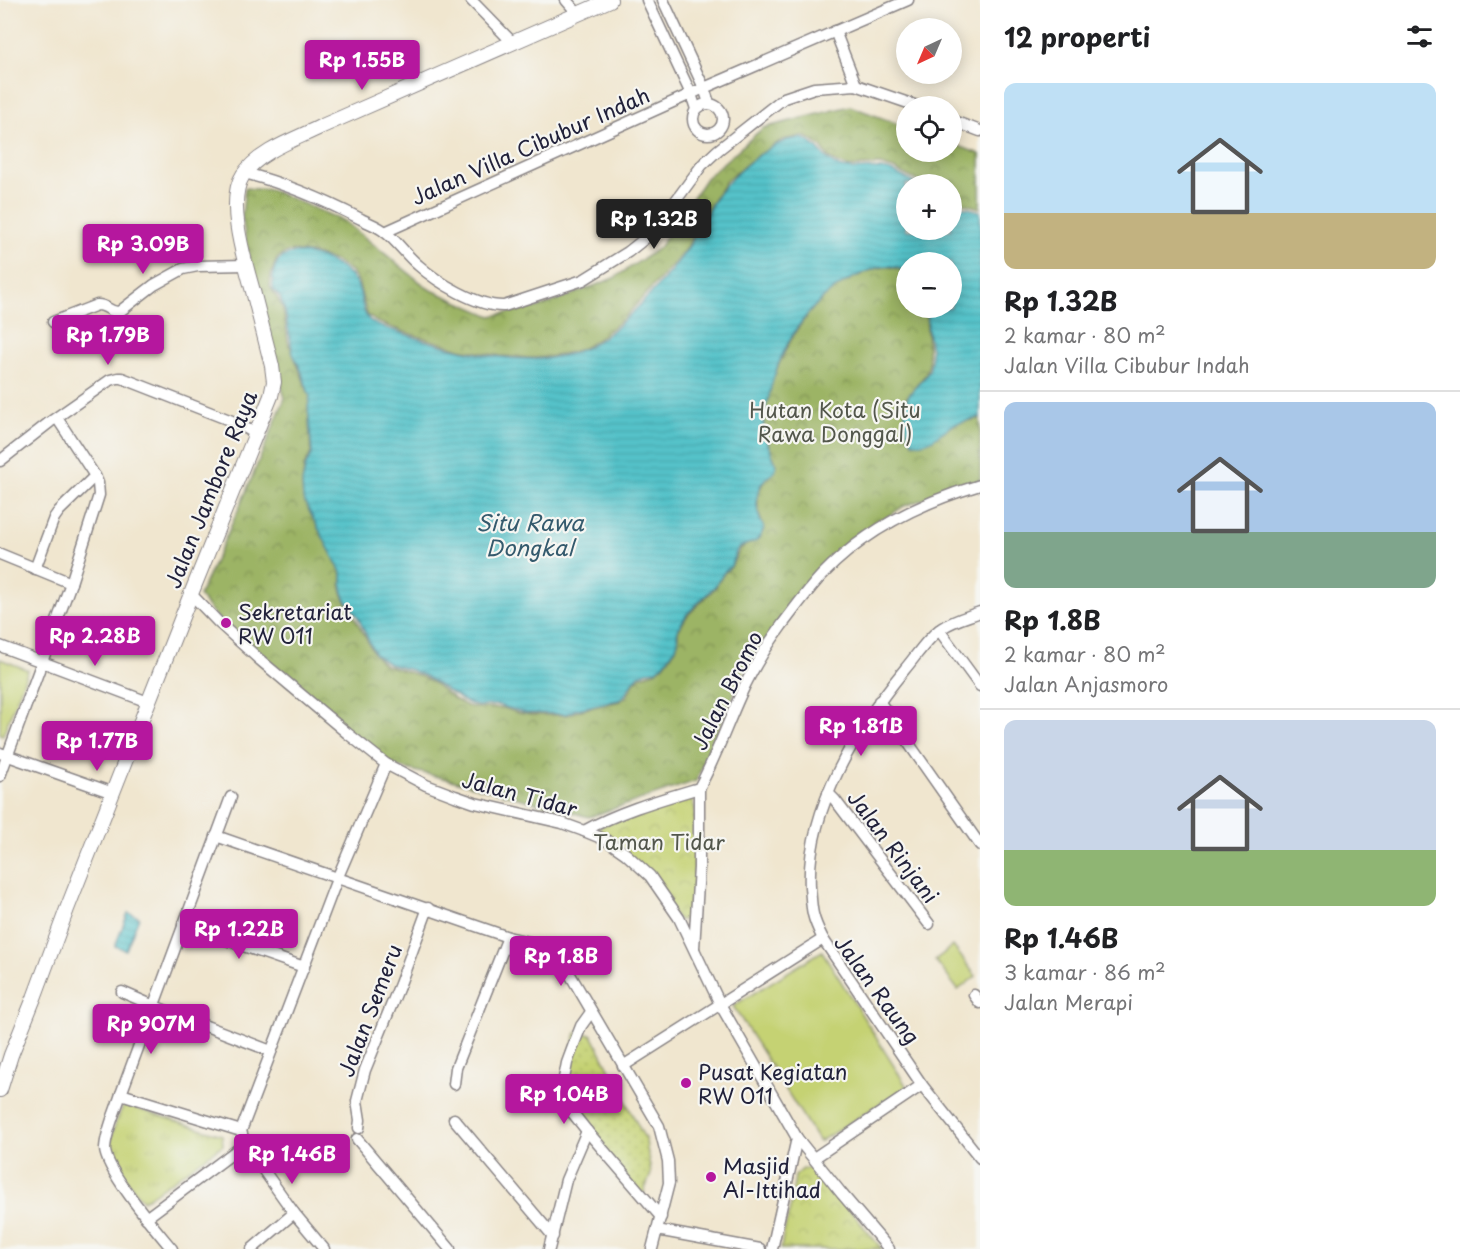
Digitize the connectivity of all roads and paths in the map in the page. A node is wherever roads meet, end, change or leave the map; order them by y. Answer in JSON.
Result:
{"nodes":[{"id":1,"x":471,"y":0,"type":"edge"},
{"id":2,"x":566,"y":0,"type":"edge"},
{"id":3,"x":610,"y":0,"type":"edge"},
{"id":4,"x":647,"y":0,"type":"edge"},
{"id":5,"x":663,"y":0,"type":"edge"},
{"id":6,"x":908,"y":0,"type":"edge"},
{"id":7,"x":578,"y":14,"type":"junction"},
{"id":8,"x":835,"y":31,"type":"junction"},
{"id":9,"x":512,"y":42,"type":"junction"},
{"id":10,"x":856,"y":85,"type":"junction"},
{"id":11,"x":704,"y":88,"type":"junction"},
{"id":12,"x":691,"y":94,"type":"junction"},
{"id":13,"x":896,"y":99,"type":"edge"},
{"id":14,"x":709,"y":104,"type":"junction"},
{"id":15,"x":696,"y":109,"type":"junction"},
{"id":16,"x":723,"y":121,"type":"junction"},
{"id":17,"x":962,"y":124,"type":"edge"},
{"id":18,"x":980,"y":131,"type":"edge"},
{"id":19,"x":710,"y":134,"type":"junction"},
{"id":20,"x":734,"y":137,"type":"junction"},
{"id":21,"x":718,"y":150,"type":"junction"},
{"id":22,"x":244,"y":173,"type":"junction"},
{"id":23,"x":385,"y":232,"type":"junction"},
{"id":24,"x":247,"y":267,"type":"junction"},
{"id":25,"x":53,"y":322,"type":"dead end"},
{"id":26,"x":57,"y":418,"type":"junction"},
{"id":27,"x":256,"y":434,"type":"junction"},
{"id":28,"x":0,"y":461,"type":"edge"},
{"id":29,"x":95,"y":476,"type":"junction"},
{"id":30,"x":980,"y":486,"type":"edge"},
{"id":31,"x":0,"y":554,"type":"edge"},
{"id":32,"x":35,"y":569,"type":"junction"},
{"id":33,"x":71,"y":583,"type":"junction"},
{"id":34,"x":191,"y":594,"type":"junction"},
{"id":35,"x":980,"y":612,"type":"edge"},
{"id":36,"x":939,"y":630,"type":"junction"},
{"id":37,"x":0,"y":646,"type":"edge"},
{"id":38,"x":42,"y":662,"type":"junction"},
{"id":39,"x":980,"y":686,"type":"edge"},
{"id":40,"x":879,"y":701,"type":"junction"},
{"id":41,"x":148,"y":702,"type":"junction"},
{"id":42,"x":4,"y":754,"type":"edge"},
{"id":43,"x":386,"y":764,"type":"junction"},
{"id":44,"x":0,"y":776,"type":"edge"},
{"id":45,"x":699,"y":788,"type":"junction"},
{"id":46,"x":113,"y":793,"type":"junction"},
{"id":47,"x":828,"y":793,"type":"junction"},
{"id":48,"x":231,"y":797,"type":"dead end"},
{"id":49,"x":584,"y":831,"type":"junction"},
{"id":50,"x":216,"y":836,"type":"junction"},
{"id":51,"x":980,"y":845,"type":"edge"},
{"id":52,"x":338,"y":879,"type":"junction"},
{"id":53,"x":428,"y":908,"type":"junction"},
{"id":54,"x":929,"y":924,"type":"dead end"},
{"id":55,"x":183,"y":925,"type":"junction"},
{"id":56,"x":508,"y":936,"type":"junction"},
{"id":57,"x":823,"y":939,"type":"junction"},
{"id":58,"x":694,"y":948,"type":"junction"},
{"id":59,"x":303,"y":967,"type":"junction"},
{"id":60,"x":122,"y":992,"type":"dead end"},
{"id":61,"x":720,"y":1004,"type":"junction"},
{"id":62,"x":154,"y":1006,"type":"junction"},
{"id":63,"x":591,"y":1012,"type":"junction"},
{"id":64,"x":271,"y":1051,"type":"junction"},
{"id":65,"x":5,"y":1060,"type":"edge"},
{"id":66,"x":623,"y":1066,"type":"junction"},
{"id":67,"x":454,"y":1084,"type":"dead end"},
{"id":68,"x":922,"y":1085,"type":"junction"},
{"id":69,"x":0,"y":1090,"type":"edge"},
{"id":70,"x":121,"y":1094,"type":"junction"},
{"id":71,"x":454,"y":1119,"type":"dead end"},
{"id":72,"x":241,"y":1131,"type":"junction"},
{"id":73,"x":587,"y":1131,"type":"junction"},
{"id":74,"x":797,"y":1138,"type":"junction"},
{"id":75,"x":245,"y":1144,"type":"junction"},
{"id":76,"x":814,"y":1158,"type":"junction"},
{"id":77,"x":980,"y":1158,"type":"edge"},
{"id":78,"x":294,"y":1213,"type":"junction"},
{"id":79,"x":661,"y":1217,"type":"junction"},
{"id":80,"x":146,"y":1218,"type":"junction"},
{"id":81,"x":657,"y":1230,"type":"junction"},
{"id":82,"x":553,"y":1236,"type":"junction"},
{"id":83,"x":172,"y":1249,"type":"edge"},
{"id":84,"x":252,"y":1249,"type":"edge"},
{"id":85,"x":324,"y":1249,"type":"edge"},
{"id":86,"x":450,"y":1249,"type":"edge"},
{"id":87,"x":549,"y":1249,"type":"edge"},
{"id":88,"x":652,"y":1249,"type":"edge"},
{"id":89,"x":760,"y":1249,"type":"edge"},
{"id":90,"x":772,"y":1249,"type":"edge"},
{"id":91,"x":889,"y":1249,"type":"edge"}],
"edges":[{"from":1,"to":9,"type":"street"},
{"from":2,"to":7,"type":"street"},
{"from":3,"to":7,"type":"street"},
{"from":4,"to":12,"type":"street"},
{"from":5,"to":11,"type":"street"},
{"from":6,"to":8,"type":"street","name":"Jalan Villa Cibubur Indah"},
{"from":7,"to":9,"type":"street"},
{"from":8,"to":10,"type":"street"},
{"from":8,"to":11,"type":"street","name":"Jalan Villa Cibubur Indah"},
{"from":9,"to":22,"type":"street"},
{"from":10,"to":13,"type":"street"},
{"from":10,"to":20,"type":"street"},
{"from":11,"to":12,"type":"street","name":"Jalan Villa Cibubur Indah"},
{"from":11,"to":14,"type":"street"},
{"from":12,"to":15,"type":"street"},
{"from":12,"to":23,"type":"street","name":"Jalan Villa Cibubur Indah"},
{"from":14,"to":15,"type":"street"},
{"from":14,"to":16,"type":"street"},
{"from":15,"to":19,"type":"street"},
{"from":16,"to":19,"type":"street"},
{"from":16,"to":20,"type":"street"},
{"from":17,"to":18,"type":"street"},
{"from":19,"to":21,"type":"street"},
{"from":20,"to":21,"type":"street"},
{"from":21,"to":23,"type":"street"},
{"from":22,"to":23,"type":"street"},
{"from":22,"to":24,"type":"street","name":"Jalan Jambore Raya"},
{"from":24,"to":25,"type":"street"},
{"from":24,"to":27,"type":"street","name":"Jalan Jambore Raya"},
{"from":26,"to":27,"type":"street"},
{"from":26,"to":28,"type":"street"},
{"from":26,"to":29,"type":"street"},
{"from":27,"to":34,"type":"street","name":"Jalan Jambore Raya"},
{"from":29,"to":32,"type":"street"},
{"from":29,"to":33,"type":"street"},
{"from":30,"to":45,"type":"street","name":"Jalan Bromo"},
{"from":31,"to":32,"type":"street"},
{"from":32,"to":33,"type":"street"},
{"from":33,"to":38,"type":"street"},
{"from":34,"to":41,"type":"street","name":"Jalan Jambore Raya"},
{"from":34,"to":43,"type":"street","name":"Jalan Tidar"},
{"from":35,"to":36,"type":"street"},
{"from":36,"to":39,"type":"street"},
{"from":36,"to":40,"type":"street"},
{"from":37,"to":38,"type":"street"},
{"from":38,"to":41,"type":"street"},
{"from":38,"to":42,"type":"street"},
{"from":40,"to":47,"type":"street"},
{"from":40,"to":51,"type":"street"},
{"from":41,"to":46,"type":"street","name":"Jalan Jambore Raya"},
{"from":42,"to":44,"type":"street"},
{"from":42,"to":46,"type":"street"},
{"from":43,"to":49,"type":"street","name":"Jalan Tidar"},
{"from":43,"to":52,"type":"street"},
{"from":45,"to":49,"type":"street"},
{"from":45,"to":58,"type":"street"},
{"from":46,"to":65,"type":"street","name":"Jalan Jambore Raya"},
{"from":47,"to":54,"type":"street","name":"Jalan Rinjani"},
{"from":47,"to":57,"type":"street"},
{"from":48,"to":50,"type":"street"},
{"from":49,"to":58,"type":"street","name":"Jalan Tidar"},
{"from":50,"to":52,"type":"street"},
{"from":50,"to":55,"type":"street"},
{"from":52,"to":53,"type":"street"},
{"from":52,"to":59,"type":"street"},
{"from":53,"to":56,"type":"street"},
{"from":53,"to":86,"type":"street","name":"Jalan Semeru"},
{"from":55,"to":59,"type":"street"},
{"from":55,"to":62,"type":"street"},
{"from":56,"to":63,"type":"street"},
{"from":56,"to":67,"type":"street"},
{"from":57,"to":61,"type":"street","name":"Jalan Raung"},
{"from":57,"to":68,"type":"street","name":"Jalan Raung"},
{"from":58,"to":61,"type":"street","name":"Jalan Tidar"},
{"from":59,"to":64,"type":"street"},
{"from":60,"to":62,"type":"street"},
{"from":61,"to":66,"type":"street","name":"Jalan Raung"},
{"from":61,"to":74,"type":"street","name":"Jalan Tidar"},
{"from":62,"to":64,"type":"street"},
{"from":62,"to":70,"type":"street"},
{"from":63,"to":66,"type":"street"},
{"from":63,"to":73,"type":"street"},
{"from":64,"to":72,"type":"street"},
{"from":65,"to":69,"type":"street","name":"Jalan Jambore Raya"},
{"from":66,"to":79,"type":"street"},
{"from":68,"to":76,"type":"street"},
{"from":68,"to":77,"type":"street","name":"Jalan Raung"},
{"from":70,"to":72,"type":"street"},
{"from":70,"to":80,"type":"street"},
{"from":71,"to":82,"type":"street"},
{"from":72,"to":75,"type":"street"},
{"from":73,"to":79,"type":"street"},
{"from":73,"to":82,"type":"street"},
{"from":74,"to":76,"type":"street","name":"Jalan Tidar"},
{"from":74,"to":90,"type":"street"},
{"from":75,"to":78,"type":"street"},
{"from":75,"to":80,"type":"street"},
{"from":76,"to":91,"type":"street","name":"Jalan Tidar"},
{"from":78,"to":84,"type":"street"},
{"from":78,"to":85,"type":"street"},
{"from":79,"to":81,"type":"street"},
{"from":80,"to":83,"type":"street"},
{"from":81,"to":88,"type":"street"},
{"from":81,"to":89,"type":"street"},
{"from":82,"to":87,"type":"street"}]}
